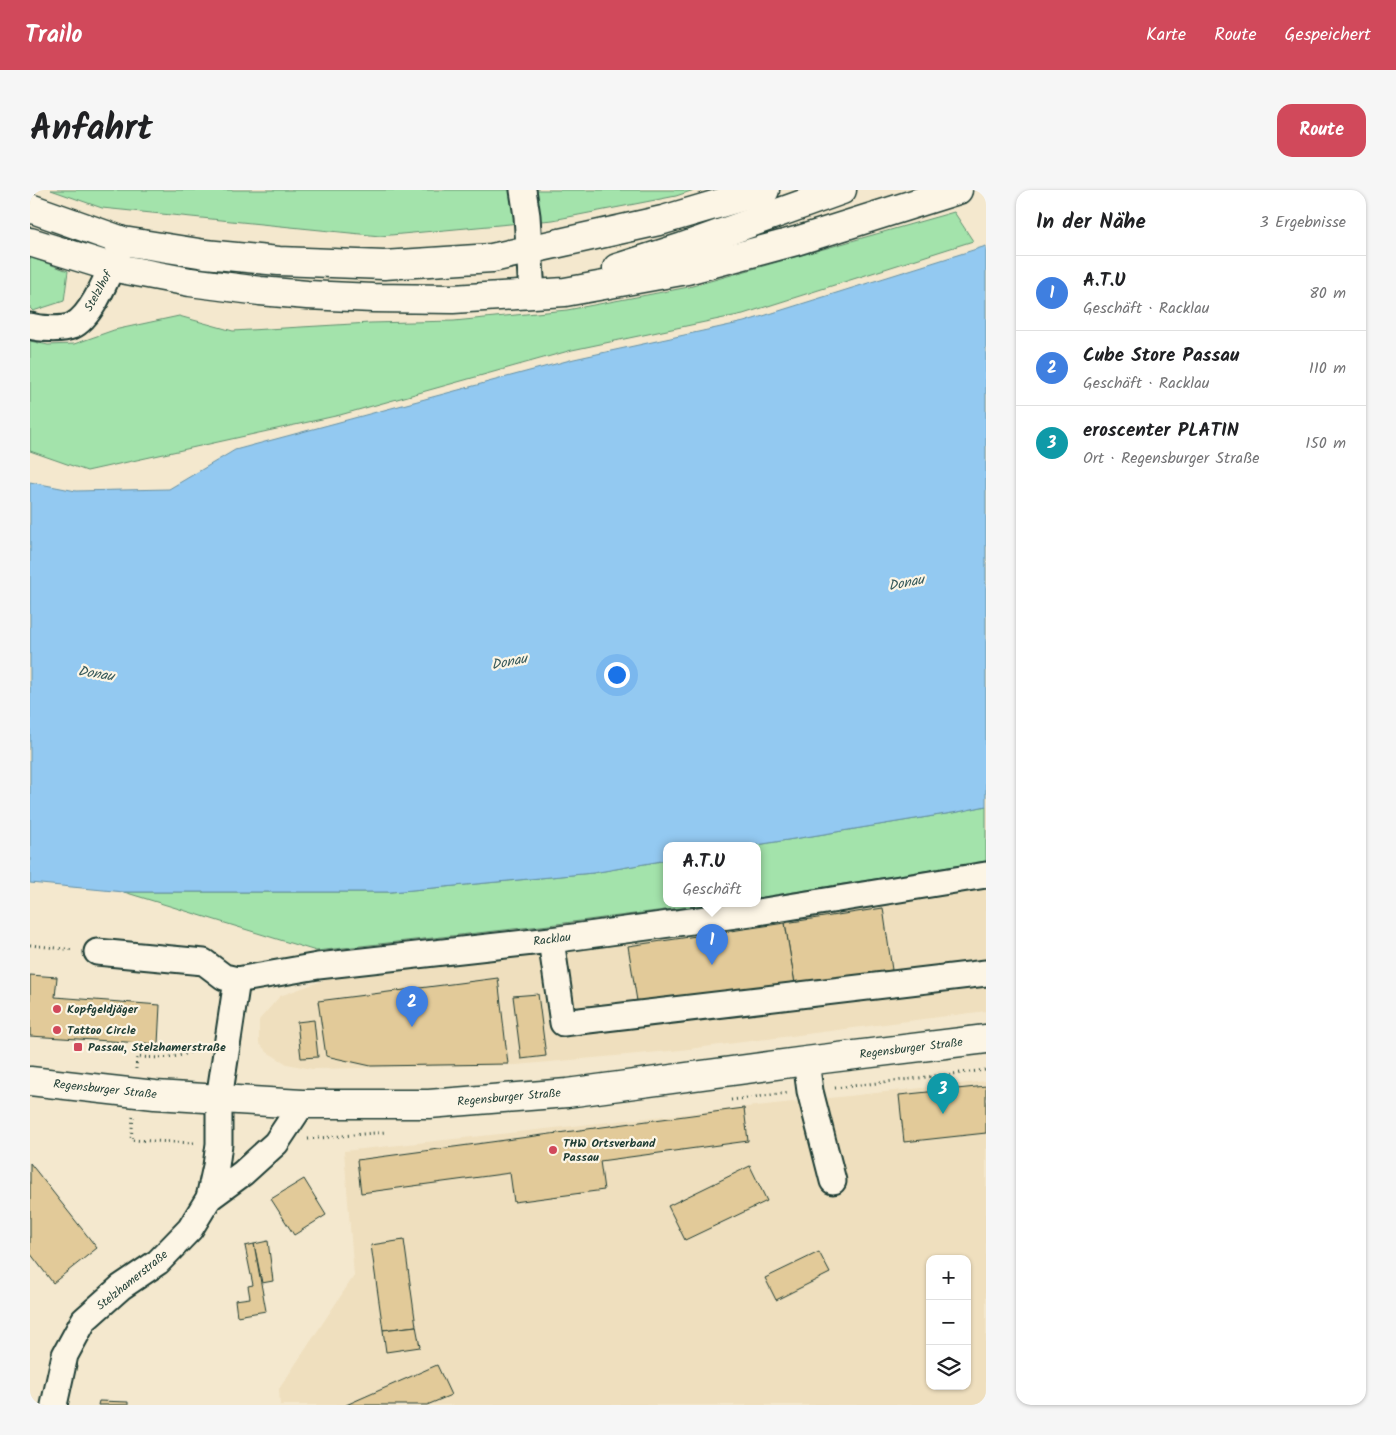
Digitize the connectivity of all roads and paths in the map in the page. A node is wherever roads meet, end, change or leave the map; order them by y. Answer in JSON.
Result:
{"nodes":[{"id":1,"x":522,"y":190,"type":"edge"},
{"id":2,"x":766,"y":190,"type":"edge"},
{"id":3,"x":842,"y":190,"type":"edge"},
{"id":4,"x":958,"y":190,"type":"edge"},
{"id":5,"x":30,"y":208,"type":"edge"},
{"id":6,"x":123,"y":241,"type":"junction"},
{"id":7,"x":30,"y":242,"type":"edge"},
{"id":8,"x":529,"y":250,"type":"junction"},
{"id":9,"x":111,"y":267,"type":"junction"},
{"id":10,"x":532,"y":293,"type":"junction"},
{"id":11,"x":30,"y":326,"type":"edge"},
{"id":12,"x":986,"y":875,"type":"edge"},
{"id":13,"x":551,"y":940,"type":"junction"},
{"id":14,"x":30,"y":945,"type":"edge"},
{"id":15,"x":98,"y":952,"type":"joint"},
{"id":16,"x":986,"y":973,"type":"edge"},
{"id":17,"x":237,"y":980,"type":"junction"},
{"id":18,"x":986,"y":1040,"type":"edge"},
{"id":19,"x":204,"y":1044,"type":"dead end"},
{"id":20,"x":806,"y":1061,"type":"junction"},
{"id":21,"x":30,"y":1081,"type":"edge"},
{"id":22,"x":134,"y":1093,"type":"junction"},
{"id":23,"x":219,"y":1099,"type":"junction"},
{"id":24,"x":302,"y":1104,"type":"junction"},
{"id":25,"x":833,"y":1181,"type":"dead end"},
{"id":26,"x":209,"y":1198,"type":"junction"},
{"id":27,"x":54,"y":1405,"type":"edge"}],
"edges":[{"from":1,"to":8,"type":"street"},
{"from":2,"to":8,"type":"main road"},
{"from":3,"to":10,"type":"main road"},
{"from":4,"to":10,"type":"main road"},
{"from":5,"to":6,"type":"main road"},
{"from":6,"to":8,"type":"main road"},
{"from":6,"to":9,"type":"street","name":"Stelzlhof"},
{"from":7,"to":9,"type":"main road"},
{"from":8,"to":10,"type":"street"},
{"from":9,"to":10,"type":"main road"},
{"from":9,"to":11,"type":"street","name":"Stelzlhof"},
{"from":12,"to":13,"type":"street","name":"Racklau"},
{"from":13,"to":16,"type":"street"},
{"from":13,"to":17,"type":"street","name":"Racklau"},
{"from":14,"to":15,"type":"path"},
{"from":15,"to":17,"type":"street"},
{"from":17,"to":23,"type":"street"},
{"from":18,"to":20,"type":"main road","name":"Regensburger Straße"},
{"from":19,"to":22,"type":"path"},
{"from":20,"to":24,"type":"main road","name":"Regensburger Straße"},
{"from":20,"to":25,"type":"street"},
{"from":21,"to":22,"type":"main road","name":"Regensburger Straße"},
{"from":22,"to":23,"type":"main road","name":"Regensburger Straße"},
{"from":23,"to":24,"type":"main road","name":"Regensburger Straße"},
{"from":23,"to":26,"type":"street","name":"Stelzhamerstraße"},
{"from":24,"to":26,"type":"street"},
{"from":26,"to":27,"type":"street","name":"Stelzhamerstraße"}]}
